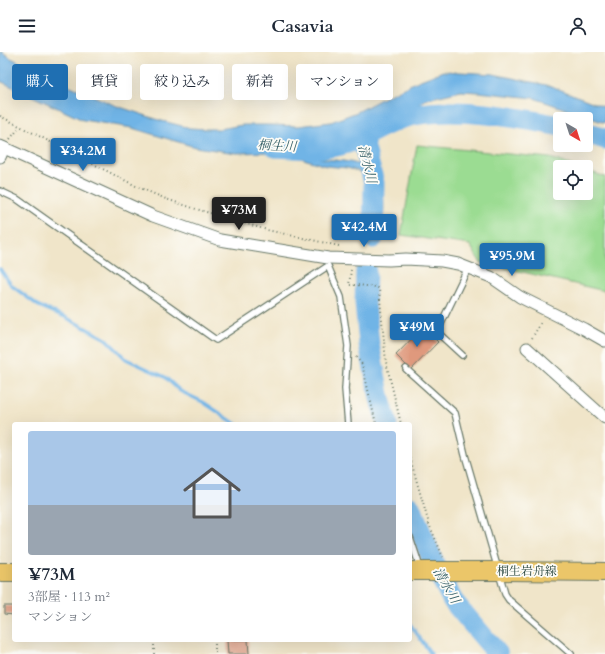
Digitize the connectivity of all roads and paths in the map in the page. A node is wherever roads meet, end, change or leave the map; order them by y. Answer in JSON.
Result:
{"nodes":[{"id":1,"x":0,"y":116,"type":"edge"},
{"id":2,"x":20,"y":126,"type":"junction"},
{"id":3,"x":1,"y":151,"type":"edge"},
{"id":4,"x":0,"y":191,"type":"edge"},
{"id":5,"x":341,"y":247,"type":"dead end"},
{"id":6,"x":328,"y":262,"type":"junction"},
{"id":7,"x":467,"y":267,"type":"junction"},
{"id":8,"x":547,"y":311,"type":"junction"},
{"id":9,"x":605,"y":341,"type":"edge"},
{"id":10,"x":527,"y":348,"type":"joint"},
{"id":11,"x":348,"y":350,"type":"junction"},
{"id":12,"x":462,"y":355,"type":"dead end"},
{"id":13,"x":406,"y":369,"type":"dead end"},
{"id":14,"x":605,"y":418,"type":"edge"},
{"id":15,"x":348,"y":422,"type":"edge"},
{"id":16,"x":376,"y":422,"type":"edge"},
{"id":17,"x":401,"y":422,"type":"edge"},
{"id":18,"x":412,"y":465,"type":"edge"},
{"id":19,"x":412,"y":543,"type":"edge"},
{"id":20,"x":418,"y":571,"type":"edge"},
{"id":21,"x":449,"y":571,"type":"junction"},
{"id":22,"x":498,"y":571,"type":"junction"},
{"id":23,"x":0,"y":572,"type":"edge"},
{"id":24,"x":12,"y":572,"type":"edge"},
{"id":25,"x":605,"y":572,"type":"edge"},
{"id":26,"x":154,"y":642,"type":"edge"},
{"id":27,"x":215,"y":642,"type":"edge"},
{"id":28,"x":154,"y":654,"type":"edge"},
{"id":29,"x":215,"y":654,"type":"edge"},
{"id":30,"x":571,"y":654,"type":"edge"}],
"edges":[{"from":1,"to":2,"type":"path"},
{"from":2,"to":3,"type":"path"},
{"from":2,"to":5,"type":"path"},
{"from":3,"to":6,"type":"street"},
{"from":4,"to":6,"type":"lane"},
{"from":6,"to":7,"type":"street"},
{"from":6,"to":11,"type":"lane"},
{"from":6,"to":17,"type":"path"},
{"from":7,"to":8,"type":"street"},
{"from":7,"to":12,"type":"lane"},
{"from":8,"to":9,"type":"street"},
{"from":8,"to":10,"type":"path"},
{"from":10,"to":14,"type":"street"},
{"from":11,"to":15,"type":"lane"},
{"from":11,"to":16,"type":"path"},
{"from":13,"to":22,"type":"lane"},
{"from":18,"to":21,"type":"path"},
{"from":19,"to":20,"type":"lane"},
{"from":20,"to":21,"type":"main road","name":"桐生岩舟線"},
{"from":21,"to":22,"type":"main road","name":"桐生岩舟線"},
{"from":22,"to":25,"type":"main road","name":"桐生岩舟線"},
{"from":22,"to":30,"type":"lane"},
{"from":23,"to":24,"type":"main road"},
{"from":26,"to":28,"type":"path"},
{"from":27,"to":29,"type":"path"}]}
